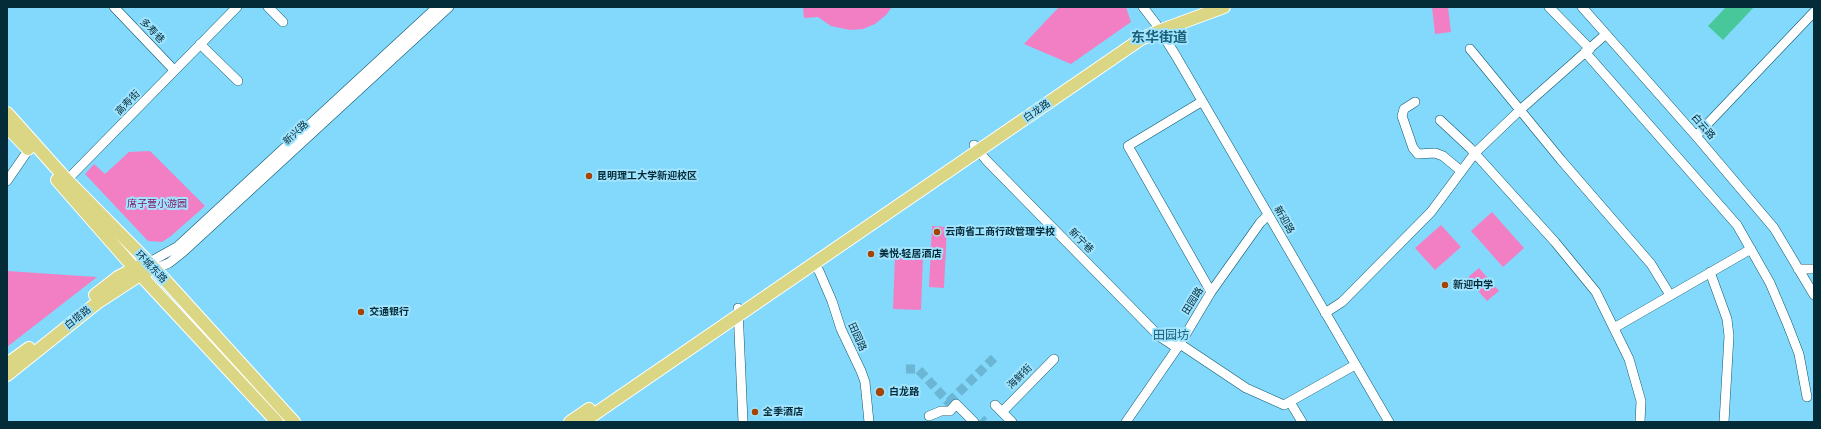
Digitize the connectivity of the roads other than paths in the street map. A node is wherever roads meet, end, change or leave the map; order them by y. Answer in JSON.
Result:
{"nodes":[{"id":1,"x":114,"y":7,"type":"edge"},
{"id":2,"x":237,"y":7,"type":"edge"},
{"id":3,"x":268,"y":7,"type":"edge"},
{"id":4,"x":438,"y":7,"type":"edge"},
{"id":5,"x":449,"y":7,"type":"edge"},
{"id":6,"x":1143,"y":7,"type":"edge"},
{"id":7,"x":1201,"y":7,"type":"edge"},
{"id":8,"x":1224,"y":7,"type":"edge"},
{"id":9,"x":1549,"y":7,"type":"edge"},
{"id":10,"x":1582,"y":7,"type":"edge"},
{"id":11,"x":1814,"y":12,"type":"edge"},
{"id":12,"x":284,"y":22,"type":"dead end"},
{"id":13,"x":1158,"y":27,"type":"junction"},
{"id":14,"x":1606,"y":34,"type":"junction"},
{"id":15,"x":202,"y":42,"type":"junction"},
{"id":16,"x":1470,"y":49,"type":"dead end"},
{"id":17,"x":1587,"y":50,"type":"junction"},
{"id":18,"x":174,"y":70,"type":"junction"},
{"id":19,"x":238,"y":81,"type":"dead end"},
{"id":20,"x":1201,"y":102,"type":"junction"},
{"id":21,"x":1415,"y":102,"type":"dead end"},
{"id":22,"x":1520,"y":110,"type":"junction"},
{"id":23,"x":7,"y":113,"type":"edge"},
{"id":24,"x":1440,"y":120,"type":"dead end"},
{"id":25,"x":7,"y":127,"type":"edge"},
{"id":26,"x":1696,"y":136,"type":"junction"},
{"id":27,"x":977,"y":148,"type":"junction"},
{"id":28,"x":29,"y":149,"type":"junction"},
{"id":29,"x":1475,"y":153,"type":"junction"},
{"id":30,"x":1461,"y":171,"type":"junction"},
{"id":31,"x":7,"y":180,"type":"edge"},
{"id":32,"x":67,"y":180,"type":"junction"},
{"id":33,"x":1268,"y":215,"type":"junction"},
{"id":34,"x":1751,"y":249,"type":"junction"},
{"id":35,"x":814,"y":265,"type":"junction"},
{"id":36,"x":151,"y":266,"type":"junction"},
{"id":37,"x":1798,"y":269,"type":"junction"},
{"id":38,"x":1814,"y":269,"type":"edge"},
{"id":39,"x":137,"y":271,"type":"junction"},
{"id":40,"x":1710,"y":272,"type":"junction"},
{"id":41,"x":1212,"y":292,"type":"junction"},
{"id":42,"x":1670,"y":295,"type":"junction"},
{"id":43,"x":1814,"y":295,"type":"edge"},
{"id":44,"x":738,"y":312,"type":"junction"},
{"id":45,"x":1325,"y":313,"type":"junction"},
{"id":46,"x":1614,"y":328,"type":"junction"},
{"id":47,"x":1178,"y":346,"type":"junction"},
{"id":48,"x":1054,"y":358,"type":"dead end"},
{"id":49,"x":7,"y":364,"type":"edge"},
{"id":50,"x":1355,"y":365,"type":"junction"},
{"id":51,"x":7,"y":375,"type":"edge"},
{"id":52,"x":1807,"y":397,"type":"dead end"},
{"id":53,"x":1290,"y":402,"type":"junction"},
{"id":54,"x":995,"y":405,"type":"dead end"},
{"id":55,"x":1002,"y":412,"type":"junction"},
{"id":56,"x":930,"y":416,"type":"dead end"},
{"id":57,"x":1385,"y":420,"type":"edge"},
{"id":58,"x":277,"y":422,"type":"edge"},
{"id":59,"x":294,"y":422,"type":"edge"},
{"id":60,"x":570,"y":422,"type":"edge"},
{"id":61,"x":583,"y":422,"type":"edge"},
{"id":62,"x":743,"y":422,"type":"edge"},
{"id":63,"x":868,"y":422,"type":"edge"},
{"id":64,"x":974,"y":422,"type":"edge"},
{"id":65,"x":1012,"y":422,"type":"edge"},
{"id":66,"x":1126,"y":422,"type":"edge"},
{"id":67,"x":1302,"y":422,"type":"edge"},
{"id":68,"x":1640,"y":422,"type":"edge"},
{"id":69,"x":1724,"y":422,"type":"edge"}],
"edges":[{"from":1,"to":18,"type":"street","name":"多寿巷"},
{"from":2,"to":15,"type":"street","name":"高寿街"},
{"from":3,"to":12,"type":"street"},
{"from":4,"to":36,"type":"street","name":"新兴路"},
{"from":5,"to":36,"type":"street","name":"新兴路"},
{"from":6,"to":13,"type":"street","name":"新迎路"},
{"from":7,"to":13,"type":"main road","name":"白龙路"},
{"from":8,"to":13,"type":"main road","name":"白龙路"},
{"from":9,"to":17,"type":"street"},
{"from":10,"to":14,"type":"street","name":"白云路"},
{"from":11,"to":26,"type":"street"},
{"from":13,"to":20,"type":"street","name":"新迎路"},
{"from":13,"to":27,"type":"main road","name":"白龙路"},
{"from":14,"to":17,"type":"street"},
{"from":14,"to":26,"type":"street","name":"白云路"},
{"from":15,"to":18,"type":"street","name":"高寿街"},
{"from":15,"to":19,"type":"street"},
{"from":16,"to":22,"type":"street"},
{"from":17,"to":22,"type":"street"},
{"from":17,"to":34,"type":"street"},
{"from":18,"to":32,"type":"street","name":"高寿街"},
{"from":20,"to":33,"type":"street","name":"新迎路"},
{"from":20,"to":41,"type":"street"},
{"from":21,"to":30,"type":"street"},
{"from":22,"to":29,"type":"street"},
{"from":22,"to":42,"type":"street"},
{"from":23,"to":32,"type":"main road","name":"环城东路"},
{"from":24,"to":29,"type":"street"},
{"from":25,"to":28,"type":"main road","name":"环城东路"},
{"from":26,"to":37,"type":"street","name":"白云路"},
{"from":27,"to":35,"type":"main road","name":"白龙路"},
{"from":27,"to":44,"type":"main road","name":"白龙路"},
{"from":27,"to":47,"type":"street","name":"新宁巷"},
{"from":28,"to":31,"type":"street"},
{"from":28,"to":39,"type":"main road","name":"环城东路"},
{"from":29,"to":30,"type":"street"},
{"from":29,"to":46,"type":"street"},
{"from":30,"to":45,"type":"street"},
{"from":32,"to":36,"type":"main road","name":"环城东路"},
{"from":33,"to":41,"type":"street","name":"田园路"},
{"from":33,"to":45,"type":"street","name":"新迎路"},
{"from":34,"to":40,"type":"street"},
{"from":34,"to":52,"type":"street"},
{"from":35,"to":44,"type":"main road","name":"白龙路"},
{"from":35,"to":63,"type":"street","name":"田园路"},
{"from":36,"to":39,"type":"main road","name":"白塔路"},
{"from":36,"to":59,"type":"main road","name":"环城东路"},
{"from":37,"to":38,"type":"street"},
{"from":37,"to":43,"type":"street","name":"白云路"},
{"from":39,"to":49,"type":"main road","name":"白塔路"},
{"from":39,"to":51,"type":"main road","name":"白塔路"},
{"from":39,"to":58,"type":"main road","name":"环城东路"},
{"from":40,"to":42,"type":"street"},
{"from":40,"to":69,"type":"street"},
{"from":41,"to":47,"type":"street","name":"田园路"},
{"from":42,"to":46,"type":"street"},
{"from":44,"to":60,"type":"main road","name":"白龙路"},
{"from":44,"to":61,"type":"main road","name":"白龙路"},
{"from":44,"to":62,"type":"street"},
{"from":45,"to":50,"type":"street","name":"新迎路"},
{"from":46,"to":68,"type":"street"},
{"from":47,"to":53,"type":"street","name":"新宁巷"},
{"from":47,"to":66,"type":"street","name":"田园路"},
{"from":48,"to":55,"type":"street","name":"海鲜街"},
{"from":50,"to":53,"type":"street"},
{"from":50,"to":57,"type":"street","name":"新迎路"},
{"from":53,"to":67,"type":"street"},
{"from":54,"to":55,"type":"street"},
{"from":55,"to":65,"type":"street"},
{"from":56,"to":64,"type":"street"}]}
